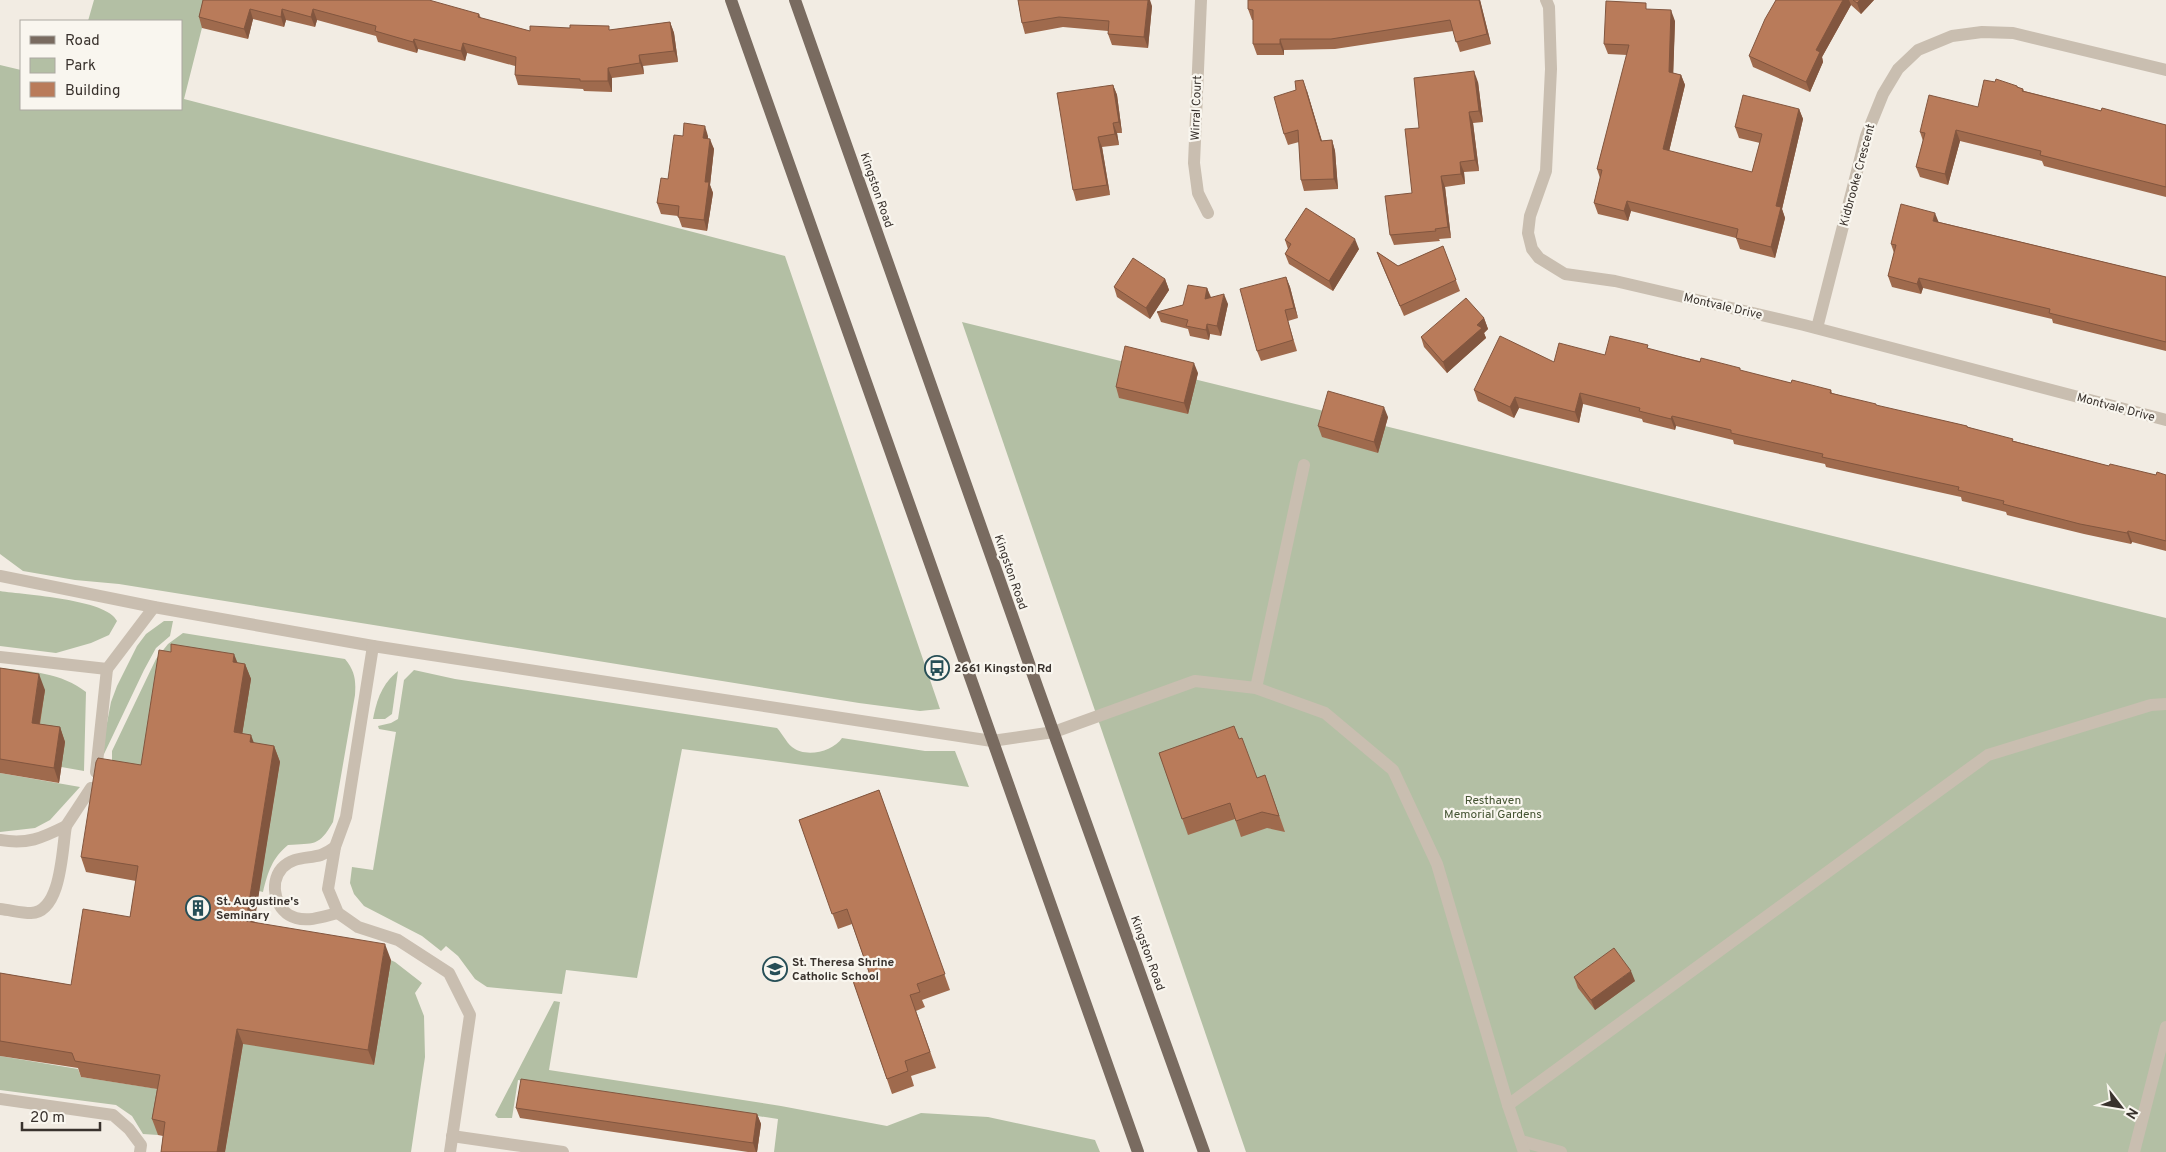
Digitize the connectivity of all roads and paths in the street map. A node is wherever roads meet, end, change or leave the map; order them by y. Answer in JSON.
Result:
{"nodes":[{"id":1,"x":730,"y":0,"type":"edge"},
{"id":2,"x":795,"y":0,"type":"edge"},
{"id":3,"x":1201,"y":0,"type":"edge"},
{"id":4,"x":1546,"y":0,"type":"edge"},
{"id":5,"x":2166,"y":70,"type":"edge"},
{"id":6,"x":1208,"y":213,"type":"dead end"},
{"id":7,"x":1817,"y":328,"type":"junction"},
{"id":8,"x":2166,"y":420,"type":"edge"},
{"id":9,"x":1304,"y":465,"type":"dead end"},
{"id":10,"x":0,"y":576,"type":"edge"},
{"id":11,"x":154,"y":606,"type":"junction"},
{"id":12,"x":373,"y":646,"type":"junction"},
{"id":13,"x":0,"y":657,"type":"edge"},
{"id":14,"x":107,"y":669,"type":"junction"},
{"id":15,"x":1256,"y":688,"type":"junction"},
{"id":16,"x":2166,"y":704,"type":"edge"},
{"id":17,"x":1054,"y":732,"type":"junction"},
{"id":18,"x":992,"y":741,"type":"junction"},
{"id":19,"x":96,"y":772,"type":"edge"},
{"id":20,"x":91,"y":788,"type":"edge"},
{"id":21,"x":66,"y":826,"type":"junction"},
{"id":22,"x":0,"y":840,"type":"edge"},
{"id":23,"x":335,"y":847,"type":"junction"},
{"id":24,"x":0,"y":909,"type":"edge"},
{"id":25,"x":338,"y":913,"type":"junction"},
{"id":26,"x":2166,"y":1027,"type":"edge"},
{"id":27,"x":0,"y":1099,"type":"edge"},
{"id":28,"x":1508,"y":1105,"type":"junction"},
{"id":29,"x":452,"y":1136,"type":"junction"},
{"id":30,"x":1523,"y":1146,"type":"edge"},
{"id":31,"x":140,"y":1152,"type":"edge"},
{"id":32,"x":450,"y":1152,"type":"edge"},
{"id":33,"x":563,"y":1152,"type":"edge"},
{"id":34,"x":1138,"y":1152,"type":"edge"},
{"id":35,"x":1204,"y":1152,"type":"edge"},
{"id":36,"x":1561,"y":1152,"type":"edge"},
{"id":37,"x":2134,"y":1152,"type":"edge"}],
"edges":[{"from":1,"to":18,"type":"main road"},
{"from":2,"to":17,"type":"main road","name":"Kingston Road"},
{"from":3,"to":6,"type":"street","name":"Wirral Court"},
{"from":4,"to":7,"type":"street","name":"Montvale Drive"},
{"from":5,"to":7,"type":"street","name":"Kidbrooke Crescent"},
{"from":7,"to":8,"type":"street","name":"Montvale Drive"},
{"from":9,"to":15,"type":"street"},
{"from":10,"to":11,"type":"street"},
{"from":11,"to":12,"type":"street"},
{"from":11,"to":14,"type":"street"},
{"from":12,"to":18,"type":"street"},
{"from":12,"to":23,"type":"street"},
{"from":13,"to":14,"type":"street"},
{"from":14,"to":19,"type":"street"},
{"from":15,"to":17,"type":"street"},
{"from":15,"to":28,"type":"street"},
{"from":16,"to":28,"type":"street"},
{"from":17,"to":18,"type":"street"},
{"from":17,"to":35,"type":"main road","name":"Kingston Road"},
{"from":18,"to":34,"type":"main road"},
{"from":20,"to":21,"type":"street"},
{"from":21,"to":22,"type":"street"},
{"from":21,"to":24,"type":"street"},
{"from":23,"to":25,"type":"street"},
{"from":23,"to":25,"type":"street"},
{"from":25,"to":29,"type":"street"},
{"from":26,"to":37,"type":"street"},
{"from":27,"to":31,"type":"street"},
{"from":28,"to":30,"type":"street"},
{"from":29,"to":32,"type":"street"},
{"from":29,"to":33,"type":"street"},
{"from":30,"to":36,"type":"street"}]}
